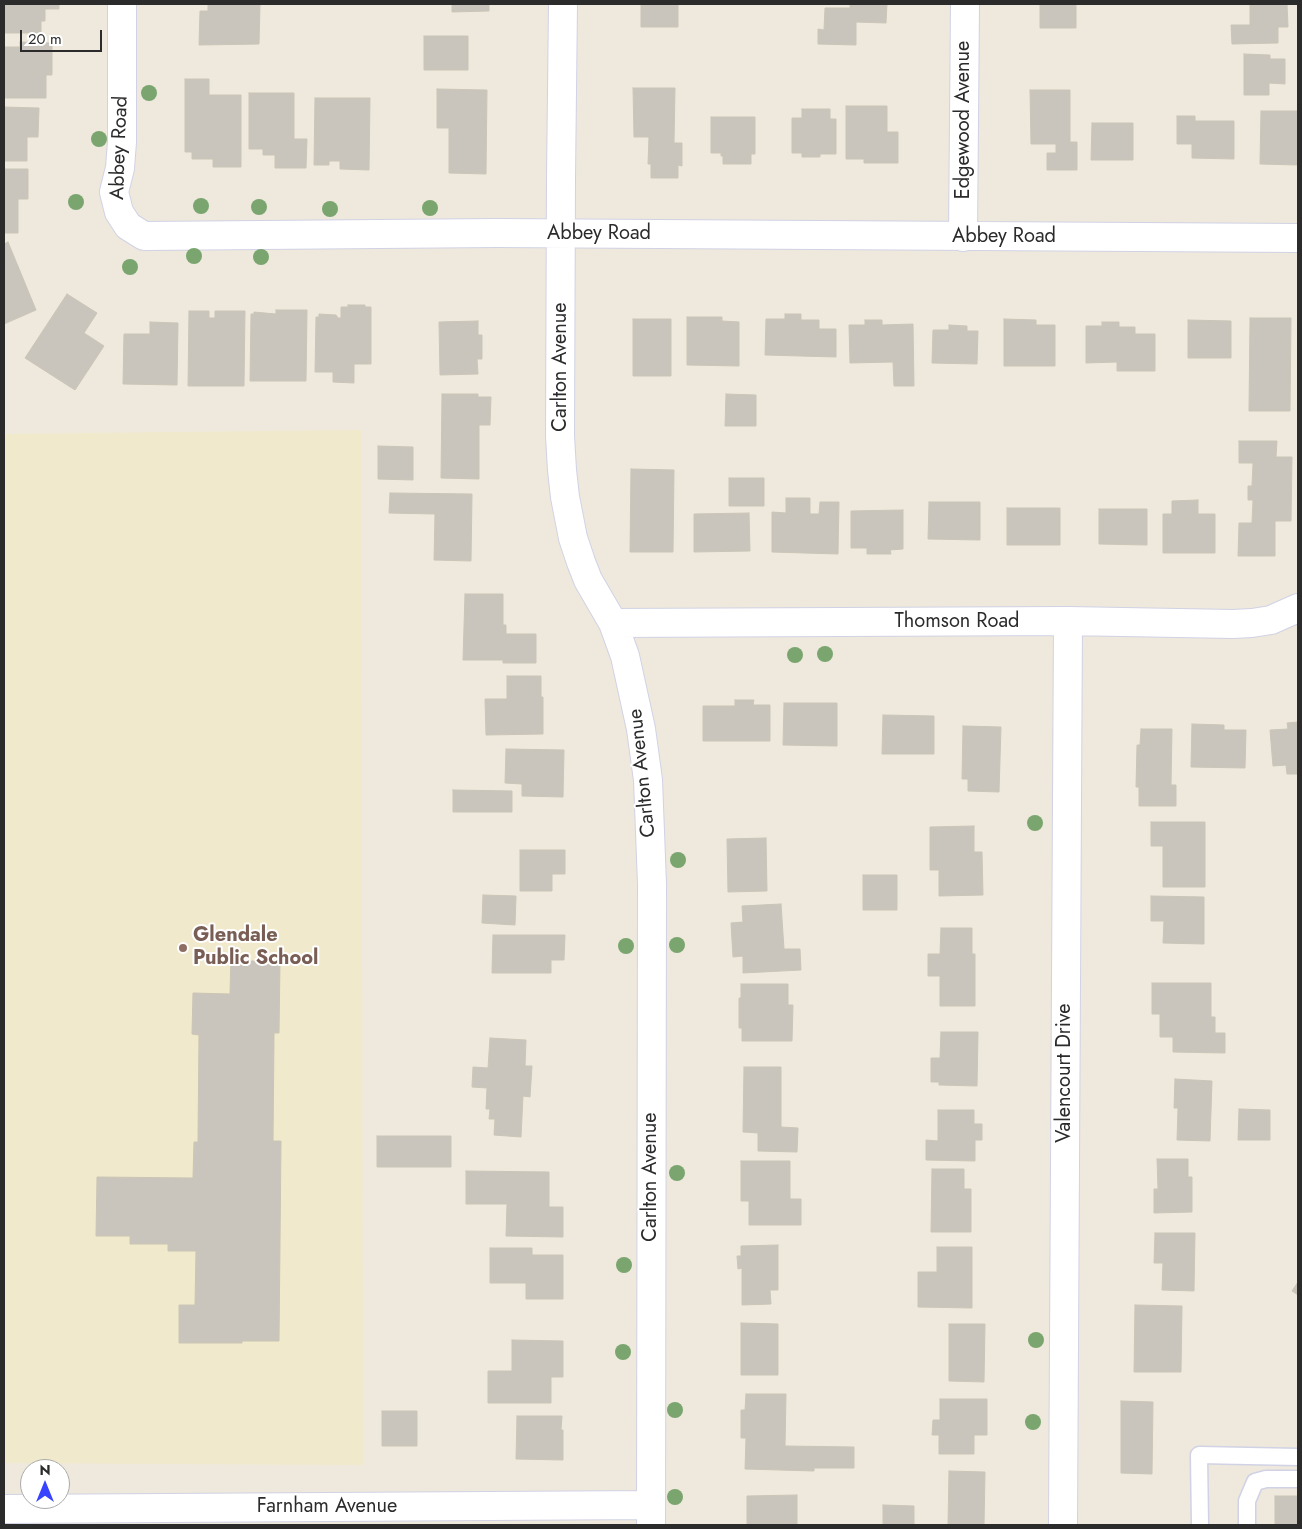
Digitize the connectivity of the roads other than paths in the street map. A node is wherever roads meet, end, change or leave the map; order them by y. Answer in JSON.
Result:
{"nodes":[{"id":1,"x":122,"y":4,"type":"edge"},
{"id":2,"x":563,"y":4,"type":"edge"},
{"id":3,"x":965,"y":4,"type":"edge"},
{"id":4,"x":561,"y":234,"type":"junction"},
{"id":5,"x":963,"y":237,"type":"junction"},
{"id":6,"x":1298,"y":238,"type":"edge"},
{"id":7,"x":1298,"y":608,"type":"edge"},
{"id":8,"x":1068,"y":621,"type":"junction"},
{"id":9,"x":612,"y":623,"type":"junction"},
{"id":10,"x":1298,"y":1456,"type":"edge"},
{"id":11,"x":1298,"y":1479,"type":"edge"},
{"id":12,"x":4,"y":1509,"type":"edge"},
{"id":13,"x":651,"y":1515,"type":"edge"},
{"id":14,"x":1063,"y":1525,"type":"edge"},
{"id":15,"x":1200,"y":1525,"type":"edge"},
{"id":16,"x":1247,"y":1525,"type":"edge"}],
"edges":[{"from":1,"to":4,"type":"street","name":"Abbey Road"},
{"from":2,"to":4,"type":"street","name":"Carlton Avenue"},
{"from":3,"to":5,"type":"street","name":"Edgewood Avenue"},
{"from":4,"to":5,"type":"street","name":"Abbey Road"},
{"from":4,"to":9,"type":"street","name":"Carlton Avenue"},
{"from":5,"to":6,"type":"street","name":"Abbey Road"},
{"from":7,"to":8,"type":"street","name":"Thomson Road"},
{"from":8,"to":9,"type":"street","name":"Thomson Road"},
{"from":8,"to":14,"type":"street","name":"Valencourt Drive"},
{"from":9,"to":13,"type":"street","name":"Carlton Avenue"},
{"from":10,"to":15,"type":"lane"},
{"from":11,"to":16,"type":"lane"},
{"from":12,"to":13,"type":"street","name":"Farnham Avenue"}]}
